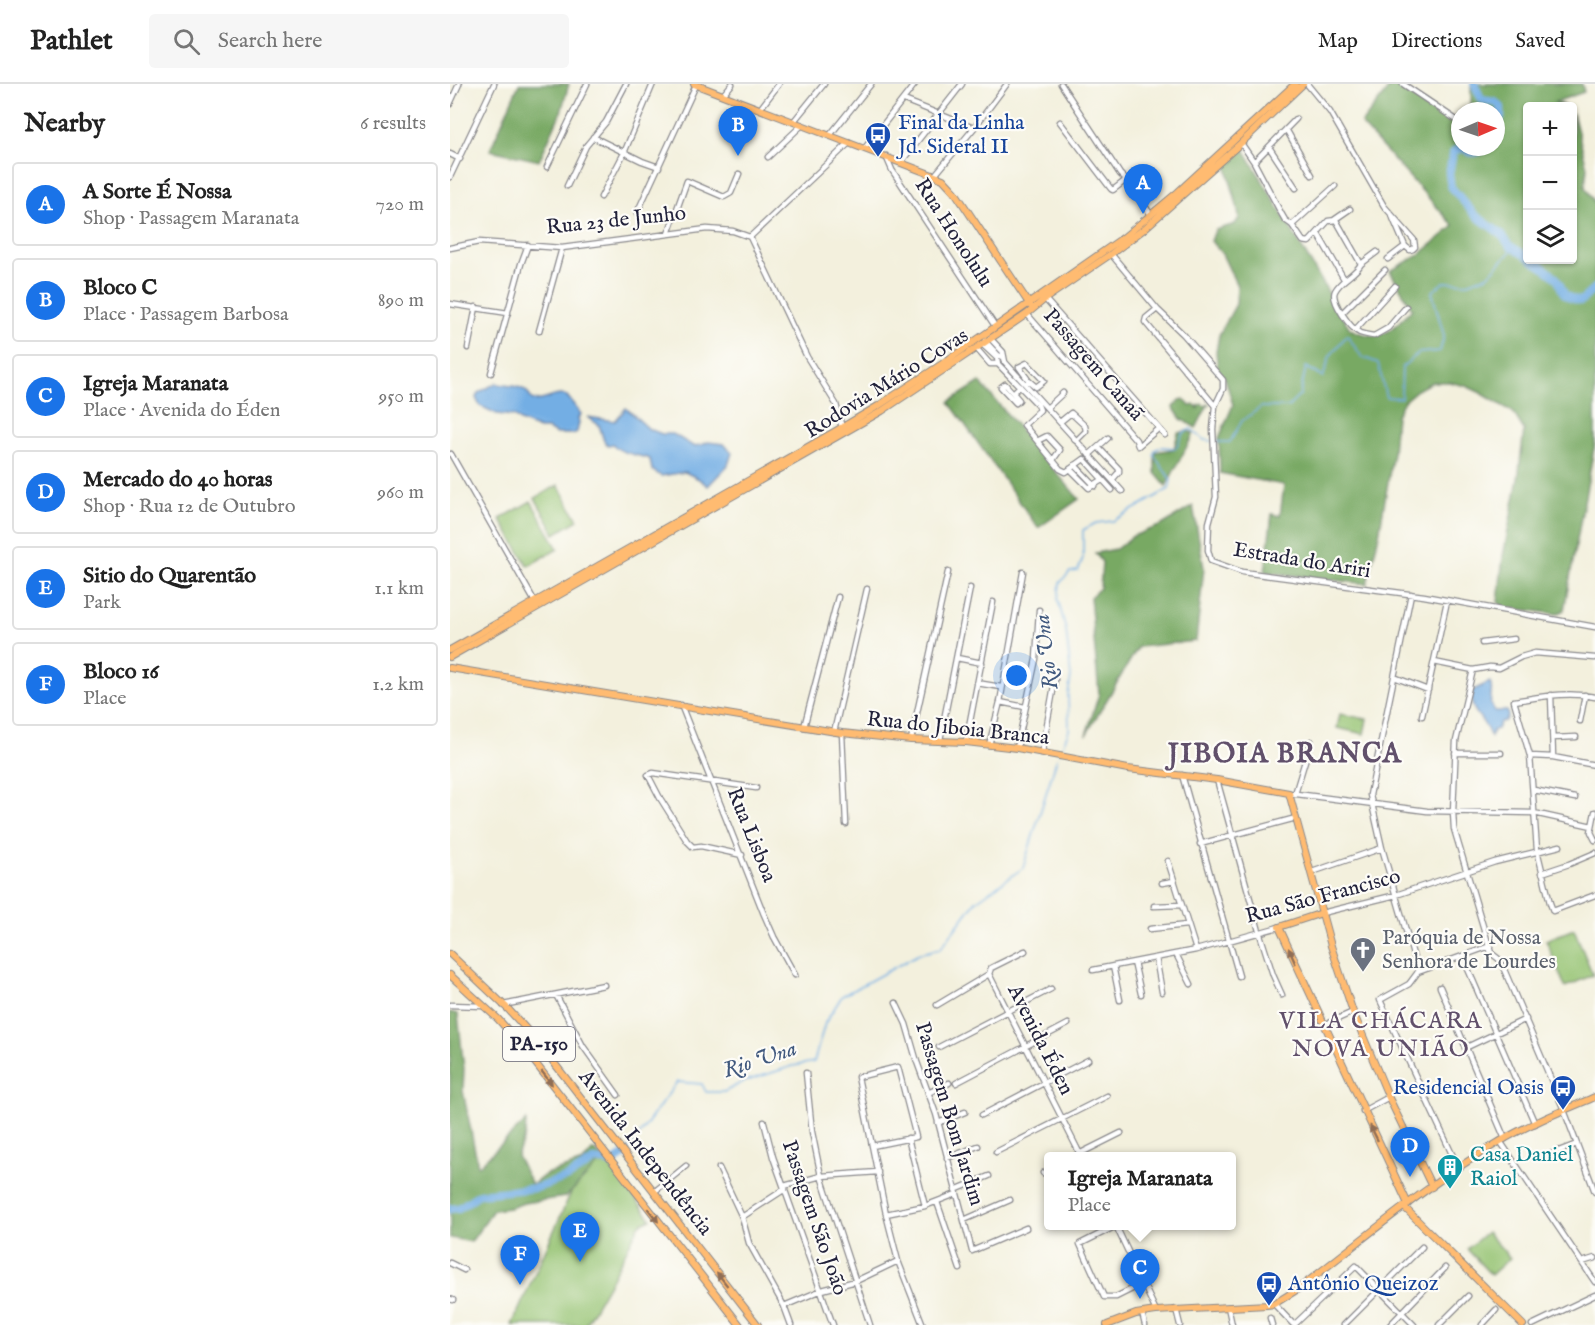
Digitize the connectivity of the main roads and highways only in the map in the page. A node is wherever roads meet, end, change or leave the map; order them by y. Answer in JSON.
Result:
{"nodes":[{"id":1,"x":695,"y":84,"type":"edge"},
{"id":2,"x":1295,"y":84,"type":"edge"},
{"id":3,"x":1305,"y":84,"type":"edge"},
{"id":4,"x":1223,"y":155,"type":"junction"},
{"id":5,"x":1029,"y":308,"type":"junction"},
{"id":6,"x":843,"y":430,"type":"junction"},
{"id":7,"x":835,"y":434,"type":"junction"},
{"id":8,"x":450,"y":654,"type":"edge"},
{"id":9,"x":450,"y":668,"type":"edge"},
{"id":10,"x":461,"y":671,"type":"junction"},
{"id":11,"x":1322,"y":913,"type":"junction"},
{"id":12,"x":450,"y":954,"type":"edge"},
{"id":13,"x":450,"y":975,"type":"edge"},
{"id":14,"x":497,"y":998,"type":"junction"},
{"id":15,"x":484,"y":1006,"type":"junction"},
{"id":16,"x":505,"y":1007,"type":"junction"},
{"id":17,"x":498,"y":1019,"type":"junction"},
{"id":18,"x":1595,"y":1097,"type":"edge"},
{"id":19,"x":1432,"y":1187,"type":"junction"},
{"id":20,"x":1406,"y":1206,"type":"junction"},
{"id":21,"x":740,"y":1325,"type":"edge"},
{"id":22,"x":758,"y":1325,"type":"edge"},
{"id":23,"x":1107,"y":1325,"type":"edge"},
{"id":24,"x":1523,"y":1325,"type":"edge"}],
"edges":[{"from":1,"to":5,"type":"main road"},
{"from":2,"to":4,"type":"main road","name":"Rodovia Mário Covas"},
{"from":3,"to":4,"type":"main road","name":"Rodovia Mário Covas"},
{"from":4,"to":5,"type":"main road","name":"Rodovia Mário Covas"},
{"from":4,"to":5,"type":"main road","name":"Rodovia Mário Covas"},
{"from":5,"to":6,"type":"main road","name":"Rodovia Mário Covas"},
{"from":5,"to":6,"type":"main road","name":"Rodovia Mário Covas"},
{"from":6,"to":7,"type":"main road","name":"Rodovia Mário Covas"},
{"from":7,"to":8,"type":"main road","name":"Rodovia Mário Covas"},
{"from":7,"to":8,"type":"main road","name":"Rodovia Mário Covas"},
{"from":8,"to":10,"type":"main road"},
{"from":9,"to":10,"type":"main road","name":"Rua do Jiboia Branca"},
{"from":10,"to":11,"type":"main road","name":"Rua do Jiboia Branca"},
{"from":11,"to":19,"type":"main road"},
{"from":20,"to":11,"type":"main road","name":"Rua São Francisco","one_way":true},
{"from":12,"to":14,"type":"main road","name":"Avenida Independência","number":"PA-150"},
{"from":13,"to":15,"type":"main road","name":"Avenida Independência","number":"PA-150"},
{"from":14,"to":15,"type":"main road"},
{"from":14,"to":16,"type":"main road","name":"Avenida Independência","number":"PA-150"},
{"from":15,"to":17,"type":"main road","name":"Avenida Independência","number":"PA-150"},
{"from":16,"to":17,"type":"main road"},
{"from":22,"to":16,"type":"main road","name":"Avenida Independência","number":"PA-150","one_way":true},
{"from":17,"to":21,"type":"main road","name":"Avenida Independência","number":"PA-150","one_way":true},
{"from":18,"to":19,"type":"main road"},
{"from":19,"to":20,"type":"main road"},
{"from":20,"to":23,"type":"main road"},
{"from":20,"to":24,"type":"main road"}]}
